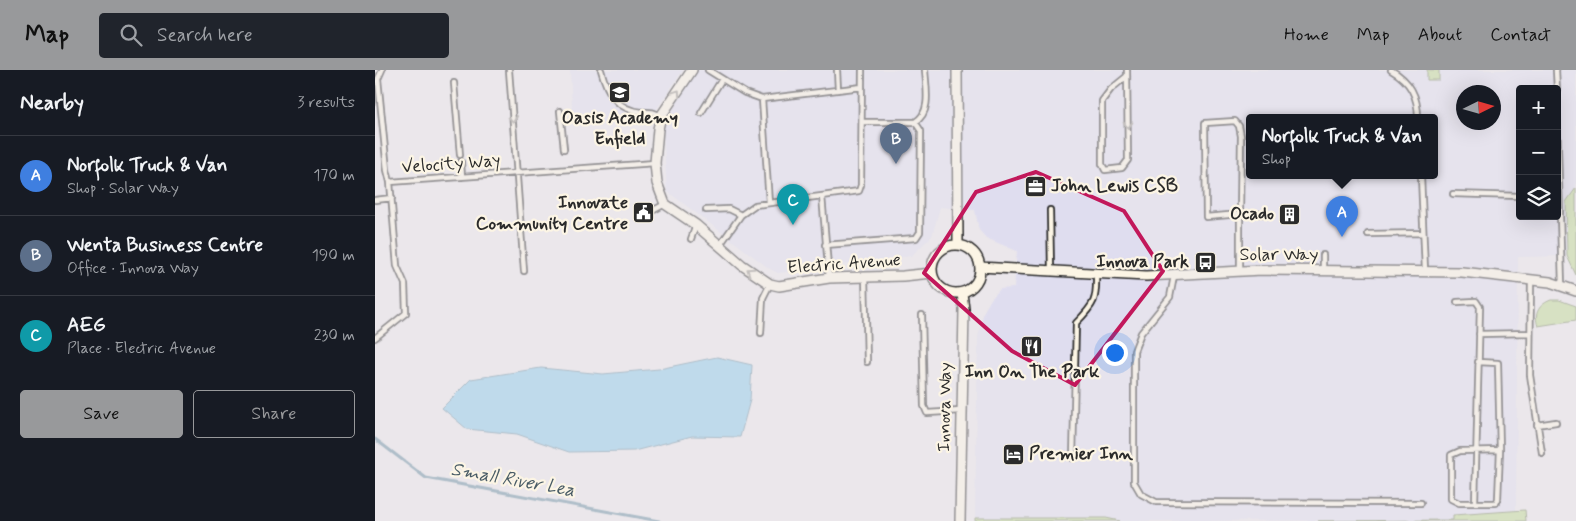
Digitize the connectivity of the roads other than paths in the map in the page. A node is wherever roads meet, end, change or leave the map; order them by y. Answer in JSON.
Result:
{"nodes":[{"id":1,"x":382,"y":70,"type":"edge"},
{"id":2,"x":509,"y":70,"type":"edge"},
{"id":3,"x":601,"y":70,"type":"edge"},
{"id":4,"x":692,"y":70,"type":"edge"},
{"id":5,"x":708,"y":70,"type":"edge"},
{"id":6,"x":837,"y":70,"type":"edge"},
{"id":7,"x":862,"y":70,"type":"edge"},
{"id":8,"x":925,"y":70,"type":"edge"},
{"id":9,"x":957,"y":70,"type":"edge"},
{"id":10,"x":1391,"y":70,"type":"edge"},
{"id":11,"x":1556,"y":70,"type":"edge"},
{"id":12,"x":1127,"y":73,"type":"edge"},
{"id":13,"x":722,"y":79,"type":"junction"},
{"id":14,"x":454,"y":83,"type":"dead end"},
{"id":15,"x":1557,"y":85,"type":"edge"},
{"id":16,"x":862,"y":87,"type":"junction"},
{"id":17,"x":838,"y":90,"type":"junction"},
{"id":18,"x":762,"y":99,"type":"junction"},
{"id":19,"x":560,"y":111,"type":"dead end"},
{"id":20,"x":701,"y":113,"type":"dead end"},
{"id":21,"x":1419,"y":114,"type":"edge"},
{"id":22,"x":661,"y":116,"type":"junction"},
{"id":23,"x":861,"y":122,"type":"junction"},
{"id":24,"x":915,"y":122,"type":"junction"},
{"id":25,"x":1557,"y":130,"type":"edge"},
{"id":26,"x":564,"y":149,"type":"dead end"},
{"id":27,"x":460,"y":155,"type":"dead end"},
{"id":28,"x":461,"y":162,"type":"dead end"},
{"id":29,"x":655,"y":163,"type":"junction"},
{"id":30,"x":517,"y":173,"type":"junction"},
{"id":31,"x":1558,"y":175,"type":"edge"},
{"id":32,"x":462,"y":177,"type":"junction"},
{"id":33,"x":1421,"y":179,"type":"edge"},
{"id":34,"x":391,"y":182,"type":"junction"},
{"id":35,"x":1453,"y":194,"type":"dead end"},
{"id":36,"x":822,"y":196,"type":"junction"},
{"id":37,"x":1516,"y":196,"type":"edge"},
{"id":38,"x":392,"y":198,"type":"junction"},
{"id":39,"x":375,"y":200,"type":"edge"},
{"id":40,"x":769,"y":203,"type":"junction"},
{"id":41,"x":665,"y":204,"type":"junction"},
{"id":42,"x":654,"y":210,"type":"dead end"},
{"id":43,"x":706,"y":210,"type":"dead end"},
{"id":44,"x":1050,"y":210,"type":"dead end"},
{"id":45,"x":1240,"y":214,"type":"junction"},
{"id":46,"x":1266,"y":214,"type":"dead end"},
{"id":47,"x":741,"y":215,"type":"junction"},
{"id":48,"x":1559,"y":220,"type":"edge"},
{"id":49,"x":696,"y":225,"type":"junction"},
{"id":50,"x":1423,"y":233,"type":"junction"},
{"id":51,"x":1368,"y":234,"type":"dead end"},
{"id":52,"x":691,"y":239,"type":"dead end"},
{"id":53,"x":825,"y":244,"type":"junction"},
{"id":54,"x":720,"y":246,"type":"junction"},
{"id":55,"x":958,"y":246,"type":"junction"},
{"id":56,"x":1323,"y":255,"type":"dead end"},
{"id":57,"x":980,"y":267,"type":"junction"},
{"id":58,"x":524,"y":270,"type":"dead end"},
{"id":59,"x":1051,"y":270,"type":"junction"},
{"id":60,"x":1425,"y":270,"type":"junction"},
{"id":61,"x":1240,"y":271,"type":"junction"},
{"id":62,"x":1323,"y":271,"type":"junction"},
{"id":63,"x":933,"y":273,"type":"junction"},
{"id":64,"x":1096,"y":273,"type":"junction"},
{"id":65,"x":865,"y":276,"type":"junction"},
{"id":66,"x":1174,"y":276,"type":"junction"},
{"id":67,"x":829,"y":278,"type":"junction"},
{"id":68,"x":1531,"y":279,"type":"junction"},
{"id":69,"x":770,"y":284,"type":"junction"},
{"id":70,"x":1562,"y":285,"type":"junction"},
{"id":71,"x":1576,"y":291,"type":"edge"},
{"id":72,"x":962,"y":293,"type":"junction"},
{"id":73,"x":1457,"y":302,"type":"dead end"},
{"id":74,"x":922,"y":315,"type":"dead end"},
{"id":75,"x":761,"y":333,"type":"dead end"},
{"id":76,"x":1529,"y":333,"type":"junction"},
{"id":77,"x":1479,"y":334,"type":"junction"},
{"id":78,"x":375,"y":338,"type":"edge"},
{"id":79,"x":867,"y":362,"type":"dead end"},
{"id":80,"x":1478,"y":362,"type":"junction"},
{"id":81,"x":961,"y":411,"type":"junction"},
{"id":82,"x":1556,"y":422,"type":"dead end"},
{"id":83,"x":1537,"y":426,"type":"junction"},
{"id":84,"x":1500,"y":450,"type":"junction"},
{"id":85,"x":1476,"y":451,"type":"junction"},
{"id":86,"x":1542,"y":453,"type":"dead end"},
{"id":87,"x":1073,"y":458,"type":"dead end"},
{"id":88,"x":1421,"y":502,"type":"dead end"},
{"id":89,"x":1475,"y":503,"type":"junction"},
{"id":90,"x":961,"y":518,"type":"edge"}],
"edges":[{"from":1,"to":34,"type":"lane"},
{"from":2,"to":30,"type":"lane","one_way":true},
{"from":3,"to":22,"type":"lane"},
{"from":22,"to":4,"type":"street","one_way":true},
{"from":5,"to":13,"type":"lane"},
{"from":6,"to":17,"type":"lane"},
{"from":7,"to":16,"type":"lane"},
{"from":8,"to":24,"type":"lane"},
{"from":9,"to":55,"type":"street"},
{"from":10,"to":21,"type":"lane"},
{"from":11,"to":15,"type":"lane"},
{"from":12,"to":12,"type":"lane","one_way":true},
{"from":13,"to":18,"type":"lane"},
{"from":13,"to":20,"type":"lane"},
{"from":14,"to":27,"type":"lane"},
{"from":16,"to":17,"type":"lane"},
{"from":16,"to":23,"type":"lane"},
{"from":17,"to":18,"type":"lane"},
{"from":18,"to":40,"type":"lane"},
{"from":19,"to":26,"type":"lane"},
{"from":22,"to":29,"type":"street"},
{"from":23,"to":24,"type":"lane"},
{"from":23,"to":36,"type":"lane"},
{"from":24,"to":53,"type":"lane"},
{"from":25,"to":31,"type":"lane"},
{"from":28,"to":32,"type":"lane"},
{"from":29,"to":30,"type":"lane","name":"Velocity Way"},
{"from":29,"to":41,"type":"street"},
{"from":30,"to":32,"type":"lane","name":"Velocity Way"},
{"from":30,"to":58,"type":"lane"},
{"from":32,"to":34,"type":"lane","name":"Velocity Way"},
{"from":33,"to":50,"type":"lane"},
{"from":34,"to":38,"type":"lane","name":"Velocity Way"},
{"from":35,"to":37,"type":"lane"},
{"from":36,"to":40,"type":"lane"},
{"from":36,"to":53,"type":"lane"},
{"from":38,"to":39,"type":"lane"},
{"from":38,"to":78,"type":"lane","name":"Velocity Way"},
{"from":40,"to":47,"type":"lane"},
{"from":41,"to":42,"type":"lane"},
{"from":41,"to":49,"type":"street","name":"Electric Avenue"},
{"from":43,"to":47,"type":"lane"},
{"from":44,"to":59,"type":"lane"},
{"from":45,"to":45,"type":"lane"},
{"from":45,"to":46,"type":"lane"},
{"from":45,"to":61,"type":"lane"},
{"from":47,"to":54,"type":"lane"},
{"from":48,"to":70,"type":"lane"},
{"from":49,"to":52,"type":"lane"},
{"from":49,"to":54,"type":"street","name":"Electric Avenue"},
{"from":50,"to":51,"type":"lane"},
{"from":50,"to":60,"type":"lane"},
{"from":53,"to":67,"type":"lane"},
{"from":69,"to":54,"type":"street","name":"Electric Avenue","one_way":true},
{"from":55,"to":57,"type":"street"},
{"from":55,"to":63,"type":"street"},
{"from":56,"to":62,"type":"lane"},
{"from":57,"to":59,"type":"street","name":"Solar Way"},
{"from":57,"to":72,"type":"street"},
{"from":59,"to":64,"type":"street","name":"Solar Way"},
{"from":60,"to":62,"type":"street","name":"Solar Way"},
{"from":60,"to":68,"type":"street","name":"Solar Way"},
{"from":61,"to":62,"type":"street","name":"Solar Way"},
{"from":61,"to":66,"type":"street","name":"Solar Way"},
{"from":63,"to":65,"type":"street","name":"Electric Avenue"},
{"from":63,"to":72,"type":"street"},
{"from":64,"to":66,"type":"street","name":"Solar Way"},
{"from":64,"to":87,"type":"lane"},
{"from":65,"to":67,"type":"street","name":"Electric Avenue"},
{"from":65,"to":79,"type":"lane"},
{"from":66,"to":88,"type":"lane"},
{"from":67,"to":69,"type":"street","name":"Electric Avenue"},
{"from":68,"to":70,"type":"street","name":"Solar Way"},
{"from":68,"to":76,"type":"lane"},
{"from":69,"to":75,"type":"lane"},
{"from":70,"to":71,"type":"street","name":"Solar Way"},
{"from":72,"to":81,"type":"street","name":"Innova Way"},
{"from":73,"to":77,"type":"lane"},
{"from":74,"to":81,"type":"lane"},
{"from":76,"to":77,"type":"lane"},
{"from":76,"to":83,"type":"lane"},
{"from":77,"to":80,"type":"lane"},
{"from":80,"to":84,"type":"lane"},
{"from":80,"to":85,"type":"lane"},
{"from":81,"to":90,"type":"street","name":"Innova Way"},
{"from":82,"to":83,"type":"lane"},
{"from":83,"to":86,"type":"lane"},
{"from":84,"to":85,"type":"lane"},
{"from":84,"to":89,"type":"lane"},
{"from":85,"to":89,"type":"lane"},
{"from":85,"to":89,"type":"lane"}]}
